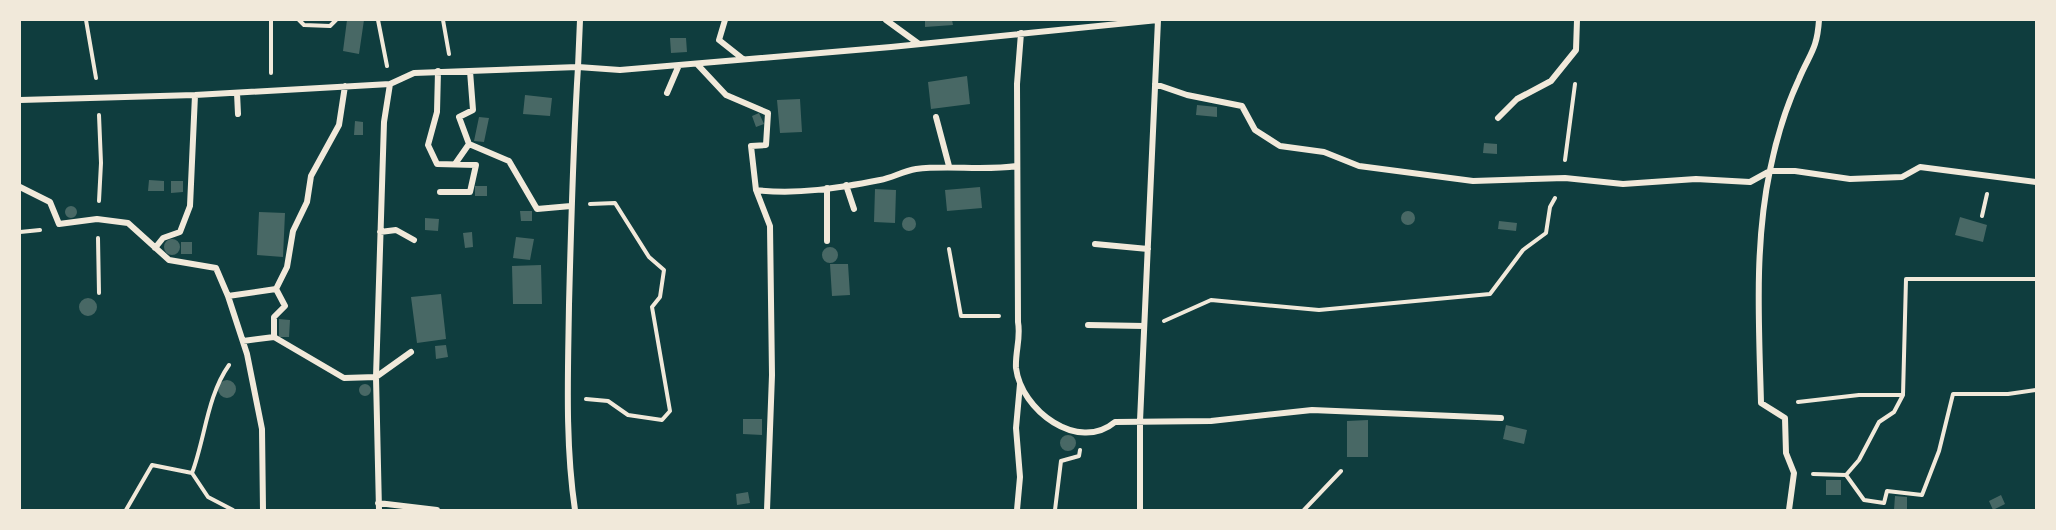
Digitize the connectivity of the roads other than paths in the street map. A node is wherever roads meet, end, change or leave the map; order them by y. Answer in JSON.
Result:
{"nodes":[{"id":1,"x":580,"y":20,"type":"edge"},
{"id":2,"x":725,"y":20,"type":"edge"},
{"id":3,"x":886,"y":20,"type":"edge"},
{"id":4,"x":1158,"y":20,"type":"edge"},
{"id":5,"x":1576,"y":20,"type":"edge"},
{"id":6,"x":1820,"y":20,"type":"edge"},
{"id":7,"x":1021,"y":33,"type":"junction"},
{"id":8,"x":919,"y":44,"type":"junction"},
{"id":9,"x":743,"y":59,"type":"junction"},
{"id":10,"x":698,"y":63,"type":"junction"},
{"id":11,"x":679,"y":65,"type":"junction"},
{"id":12,"x":578,"y":67,"type":"junction"},
{"id":13,"x":438,"y":71,"type":"junction"},
{"id":14,"x":470,"y":71,"type":"junction"},
{"id":15,"x":390,"y":84,"type":"junction"},
{"id":16,"x":1155,"y":84,"type":"junction"},
{"id":17,"x":345,"y":86,"type":"junction"},
{"id":18,"x":237,"y":93,"type":"junction"},
{"id":19,"x":667,"y":93,"type":"dead end"},
{"id":20,"x":195,"y":95,"type":"junction"},
{"id":21,"x":20,"y":100,"type":"edge"},
{"id":22,"x":238,"y":114,"type":"dead end"},
{"id":23,"x":936,"y":117,"type":"dead end"},
{"id":24,"x":1498,"y":118,"type":"dead end"},
{"id":25,"x":469,"y":144,"type":"junction"},
{"id":26,"x":455,"y":164,"type":"junction"},
{"id":27,"x":949,"y":166,"type":"junction"},
{"id":28,"x":1017,"y":166,"type":"junction"},
{"id":29,"x":1770,"y":171,"type":"junction"},
{"id":30,"x":2037,"y":182,"type":"edge"},
{"id":31,"x":846,"y":185,"type":"junction"},
{"id":32,"x":20,"y":187,"type":"edge"},
{"id":33,"x":827,"y":188,"type":"junction"},
{"id":34,"x":756,"y":190,"type":"junction"},
{"id":35,"x":440,"y":192,"type":"dead end"},
{"id":36,"x":571,"y":206,"type":"junction"},
{"id":37,"x":854,"y":209,"type":"dead end"},
{"id":38,"x":380,"y":232,"type":"junction"},
{"id":39,"x":414,"y":240,"type":"dead end"},
{"id":40,"x":827,"y":241,"type":"dead end"},
{"id":41,"x":1095,"y":244,"type":"dead end"},
{"id":42,"x":155,"y":248,"type":"junction"},
{"id":43,"x":1148,"y":249,"type":"junction"},
{"id":44,"x":276,"y":289,"type":"junction"},
{"id":45,"x":228,"y":296,"type":"junction"},
{"id":46,"x":1088,"y":326,"type":"dead end"},
{"id":47,"x":1144,"y":326,"type":"junction"},
{"id":48,"x":274,"y":337,"type":"junction"},
{"id":49,"x":244,"y":343,"type":"junction"},
{"id":50,"x":411,"y":352,"type":"dead end"},
{"id":51,"x":376,"y":377,"type":"junction"},
{"id":52,"x":1020,"y":384,"type":"junction"},
{"id":53,"x":1500,"y":418,"type":"dead end"},
{"id":54,"x":1140,"y":421,"type":"junction"},
{"id":55,"x":379,"y":507,"type":"edge"},
{"id":56,"x":262,"y":510,"type":"edge"},
{"id":57,"x":437,"y":510,"type":"edge"},
{"id":58,"x":575,"y":510,"type":"edge"},
{"id":59,"x":768,"y":510,"type":"edge"},
{"id":60,"x":1017,"y":510,"type":"edge"},
{"id":61,"x":1140,"y":510,"type":"edge"},
{"id":62,"x":1790,"y":510,"type":"edge"}],
"edges":[{"from":1,"to":12,"type":"street"},
{"from":2,"to":9,"type":"street"},
{"from":3,"to":8,"type":"street"},
{"from":4,"to":7,"type":"street"},
{"from":4,"to":16,"type":"street"},
{"from":5,"to":24,"type":"street"},
{"from":6,"to":29,"type":"street"},
{"from":7,"to":8,"type":"street"},
{"from":7,"to":28,"type":"street"},
{"from":8,"to":9,"type":"street"},
{"from":9,"to":10,"type":"street"},
{"from":10,"to":11,"type":"street"},
{"from":10,"to":34,"type":"street"},
{"from":11,"to":12,"type":"street"},
{"from":11,"to":19,"type":"street"},
{"from":12,"to":14,"type":"street"},
{"from":12,"to":36,"type":"street"},
{"from":13,"to":14,"type":"street"},
{"from":13,"to":15,"type":"street"},
{"from":13,"to":26,"type":"street"},
{"from":14,"to":25,"type":"street"},
{"from":15,"to":17,"type":"street"},
{"from":15,"to":38,"type":"street"},
{"from":16,"to":29,"type":"street"},
{"from":16,"to":43,"type":"street"},
{"from":17,"to":18,"type":"street"},
{"from":17,"to":44,"type":"street"},
{"from":18,"to":20,"type":"street"},
{"from":18,"to":22,"type":"street"},
{"from":20,"to":21,"type":"street"},
{"from":20,"to":42,"type":"street"},
{"from":23,"to":27,"type":"street"},
{"from":25,"to":26,"type":"street"},
{"from":25,"to":36,"type":"street"},
{"from":26,"to":35,"type":"street"},
{"from":27,"to":28,"type":"street"},
{"from":27,"to":31,"type":"street"},
{"from":28,"to":52,"type":"street"},
{"from":29,"to":30,"type":"street"},
{"from":29,"to":62,"type":"street"},
{"from":31,"to":33,"type":"street"},
{"from":31,"to":37,"type":"street"},
{"from":32,"to":42,"type":"street"},
{"from":33,"to":34,"type":"street"},
{"from":33,"to":40,"type":"street"},
{"from":34,"to":59,"type":"street"},
{"from":36,"to":58,"type":"street"},
{"from":38,"to":39,"type":"street"},
{"from":38,"to":51,"type":"street"},
{"from":41,"to":43,"type":"street"},
{"from":42,"to":45,"type":"street"},
{"from":43,"to":47,"type":"street"},
{"from":44,"to":45,"type":"street"},
{"from":44,"to":48,"type":"street"},
{"from":45,"to":49,"type":"street"},
{"from":46,"to":47,"type":"street"},
{"from":47,"to":54,"type":"street"},
{"from":48,"to":49,"type":"street"},
{"from":48,"to":51,"type":"street"},
{"from":49,"to":56,"type":"street"},
{"from":50,"to":51,"type":"street"},
{"from":51,"to":55,"type":"street"},
{"from":52,"to":54,"type":"street"},
{"from":52,"to":60,"type":"street"},
{"from":53,"to":54,"type":"street"},
{"from":54,"to":61,"type":"street"},
{"from":55,"to":57,"type":"street"}]}
